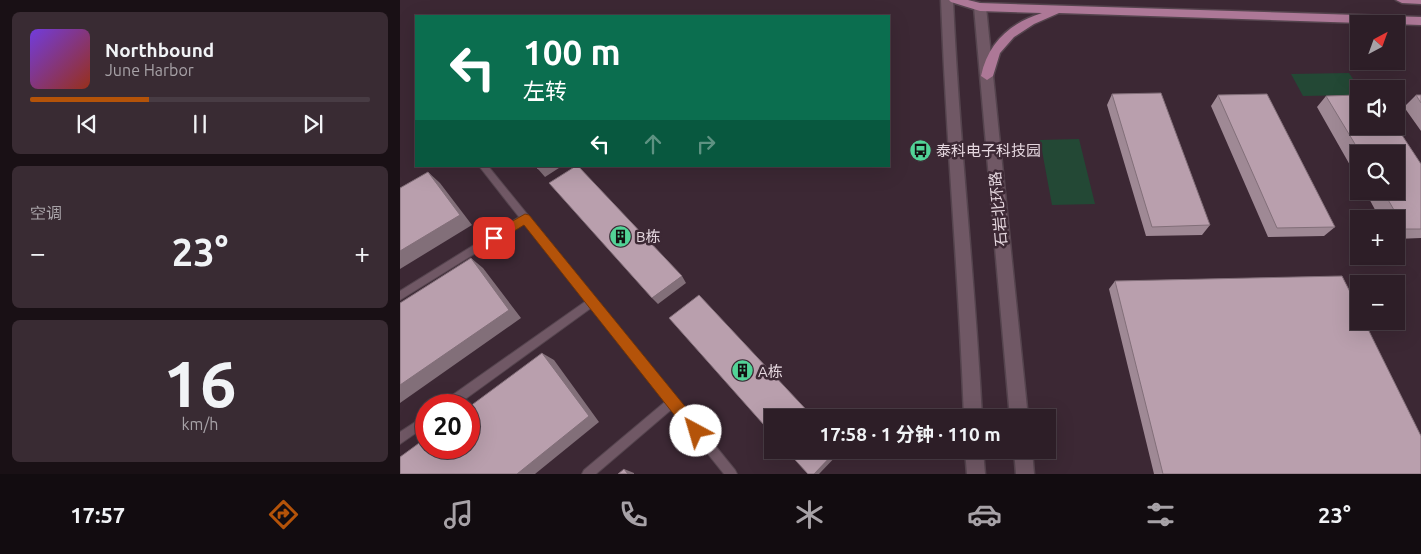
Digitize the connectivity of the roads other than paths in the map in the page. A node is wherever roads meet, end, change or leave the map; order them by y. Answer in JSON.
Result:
{"nodes":[{"id":1,"x":948,"y":0,"type":"edge"},
{"id":2,"x":955,"y":0,"type":"edge"},
{"id":3,"x":1402,"y":0,"type":"edge"},
{"id":4,"x":1421,"y":1,"type":"edge"},
{"id":5,"x":980,"y":4,"type":"edge"},
{"id":6,"x":1070,"y":10,"type":"junction"},
{"id":7,"x":1421,"y":21,"type":"edge"},
{"id":8,"x":987,"y":76,"type":"junction"},
{"id":9,"x":484,"y":167,"type":"edge"},
{"id":10,"x":525,"y":218,"type":"junction"},
{"id":11,"x":400,"y":296,"type":"edge"},
{"id":12,"x":592,"y":302,"type":"junction"},
{"id":13,"x":463,"y":394,"type":"edge"},
{"id":14,"x":673,"y":402,"type":"junction"},
{"id":15,"x":973,"y":409,"type":"edge"},
{"id":16,"x":1018,"y":409,"type":"edge"},
{"id":17,"x":415,"y":428,"type":"edge"},
{"id":18,"x":400,"y":439,"type":"edge"},
{"id":19,"x":975,"y":459,"type":"edge"},
{"id":20,"x":1024,"y":459,"type":"edge"},
{"id":21,"x":588,"y":474,"type":"edge"},
{"id":22,"x":731,"y":474,"type":"edge"},
{"id":23,"x":976,"y":474,"type":"edge"},
{"id":24,"x":1025,"y":474,"type":"edge"}],
"edges":[{"from":1,"to":15,"type":"main road"},
{"from":2,"to":5,"type":"main road"},
{"from":3,"to":4,"type":"main road"},
{"from":5,"to":6,"type":"main road"},
{"from":5,"to":8,"type":"main road","name":"石岩北环路"},
{"from":6,"to":7,"type":"main road"},
{"from":6,"to":8,"type":"main road"},
{"from":8,"to":16,"type":"main road","name":"石岩北环路"},
{"from":9,"to":10,"type":"lane"},
{"from":10,"to":11,"type":"lane"},
{"from":10,"to":12,"type":"lane"},
{"from":12,"to":13,"type":"lane"},
{"from":12,"to":14,"type":"lane"},
{"from":14,"to":21,"type":"lane"},
{"from":14,"to":22,"type":"lane"},
{"from":17,"to":18,"type":"lane"},
{"from":19,"to":23,"type":"main road"},
{"from":20,"to":24,"type":"main road"}]}
